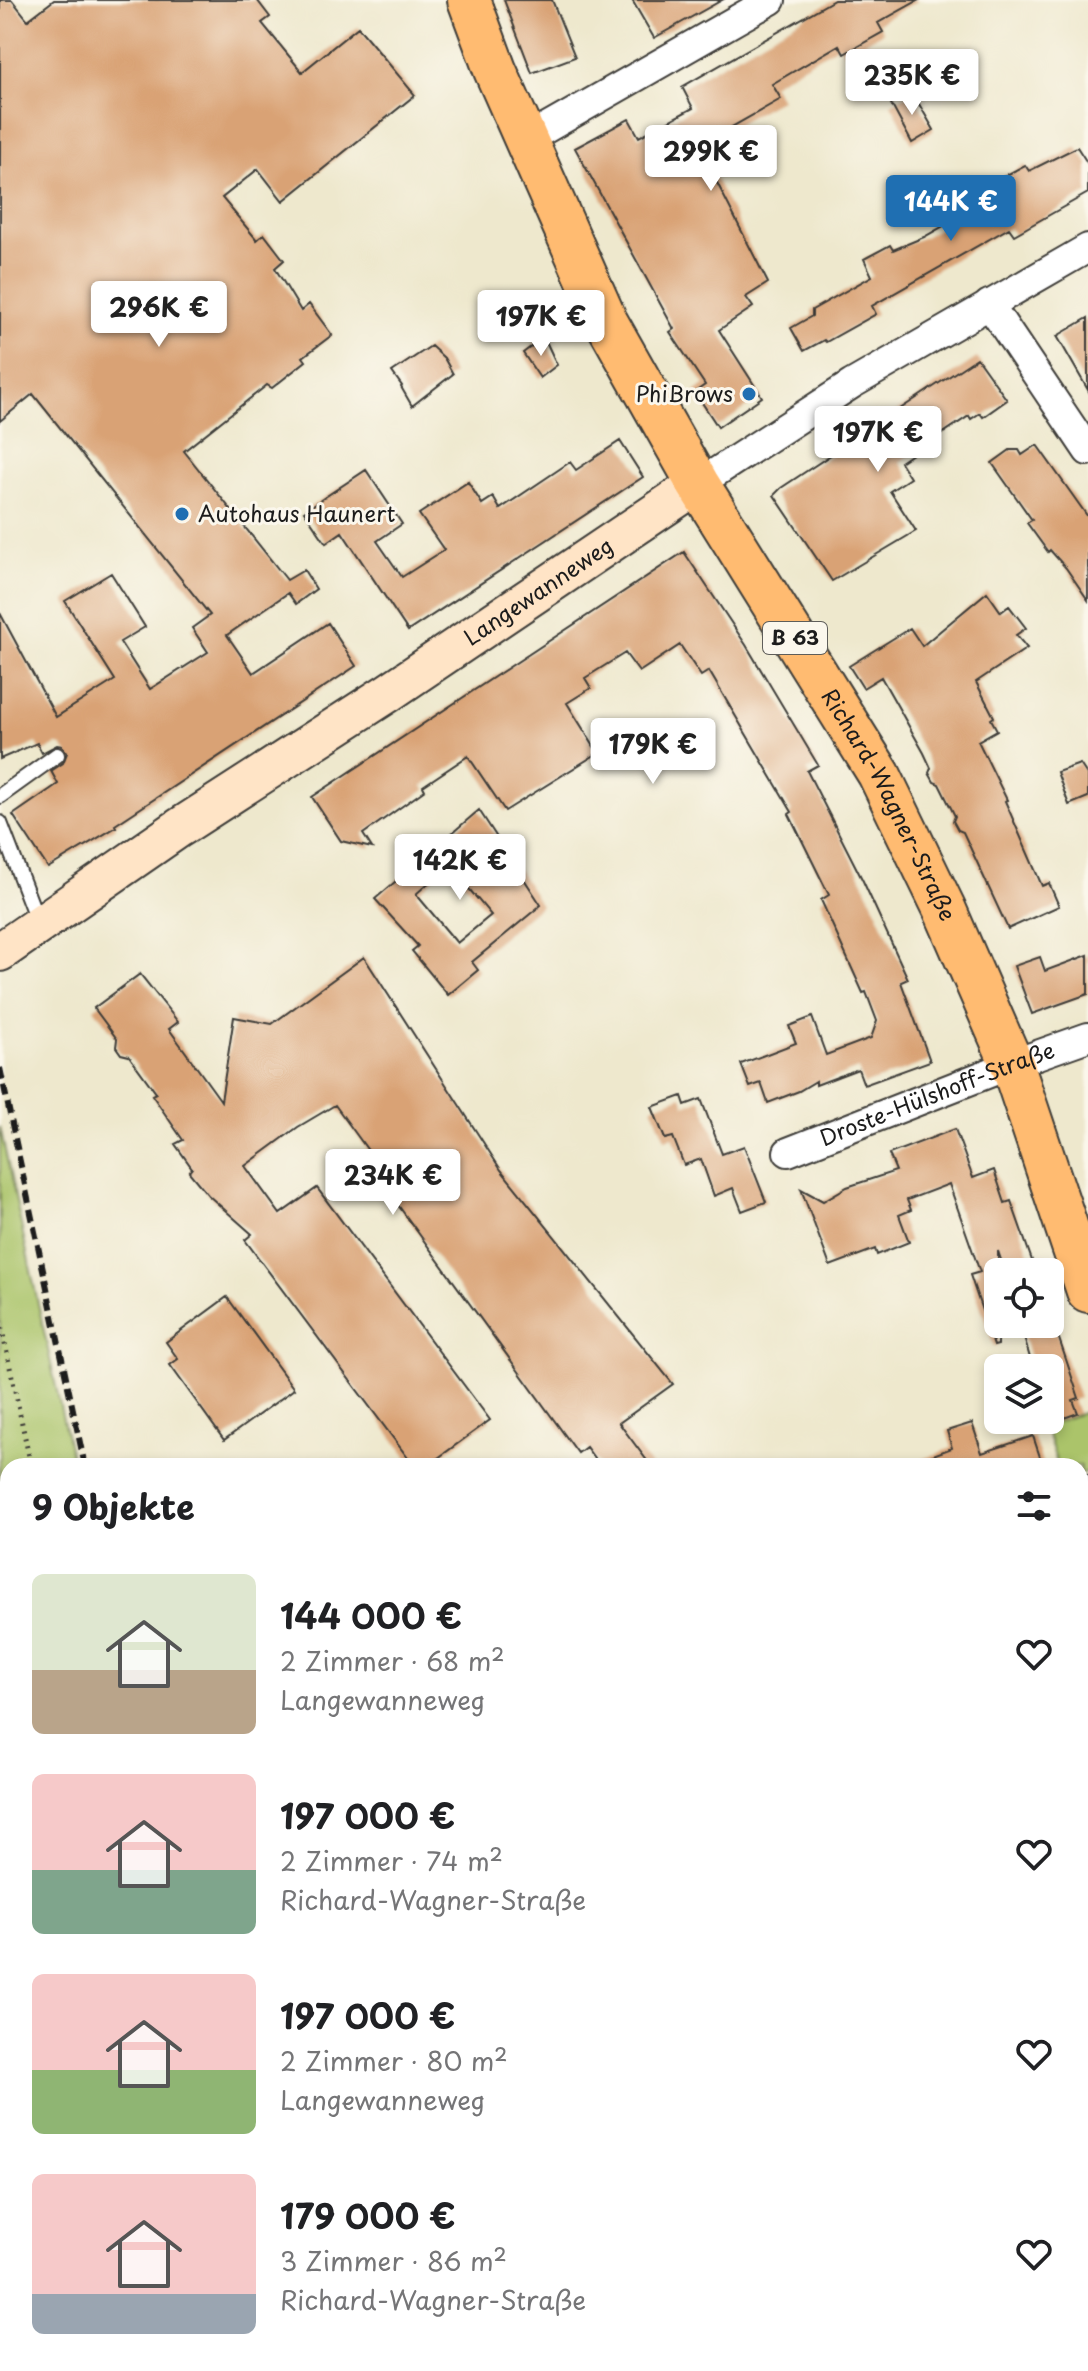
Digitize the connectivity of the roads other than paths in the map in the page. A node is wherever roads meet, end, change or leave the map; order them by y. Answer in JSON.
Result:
{"nodes":[{"id":1,"x":469,"y":0,"type":"edge"},
{"id":2,"x":771,"y":0,"type":"edge"},
{"id":3,"x":526,"y":140,"type":"junction"},
{"id":4,"x":1088,"y":248,"type":"edge"},
{"id":5,"x":989,"y":304,"type":"junction"},
{"id":6,"x":1088,"y":451,"type":"edge"},
{"id":7,"x":698,"y":484,"type":"junction"},
{"id":8,"x":57,"y":755,"type":"dead end"},
{"id":9,"x":0,"y":796,"type":"edge"},
{"id":10,"x":0,"y":823,"type":"edge"},
{"id":11,"x":39,"y":925,"type":"junction"},
{"id":12,"x":0,"y":952,"type":"edge"},
{"id":13,"x":1088,"y":1037,"type":"edge"},
{"id":14,"x":1012,"y":1064,"type":"junction"},
{"id":15,"x":788,"y":1152,"type":"dead end"},
{"id":16,"x":1088,"y":1291,"type":"edge"}],
"edges":[{"from":1,"to":3,"type":"main road","name":"Richard-Wagner-Straße","number":"B 63"},
{"from":2,"to":3,"type":"street"},
{"from":3,"to":7,"type":"main road","name":"Richard-Wagner-Straße","number":"B 63"},
{"from":4,"to":5,"type":"street","name":"Langewanneweg"},
{"from":5,"to":6,"type":"street"},
{"from":5,"to":7,"type":"street","name":"Langewanneweg"},
{"from":7,"to":11,"type":"street","name":"Langewanneweg"},
{"from":7,"to":14,"type":"main road","name":"Richard-Wagner-Straße","number":"B 63"},
{"from":8,"to":9,"type":"lane"},
{"from":10,"to":11,"type":"lane"},
{"from":11,"to":12,"type":"street","name":"Langewanneweg"},
{"from":13,"to":14,"type":"street","name":"Droste-Hülshoff-Straße"},
{"from":14,"to":15,"type":"street","name":"Droste-Hülshoff-Straße"},
{"from":14,"to":16,"type":"main road","name":"Richard-Wagner-Straße","number":"B 63"}]}
